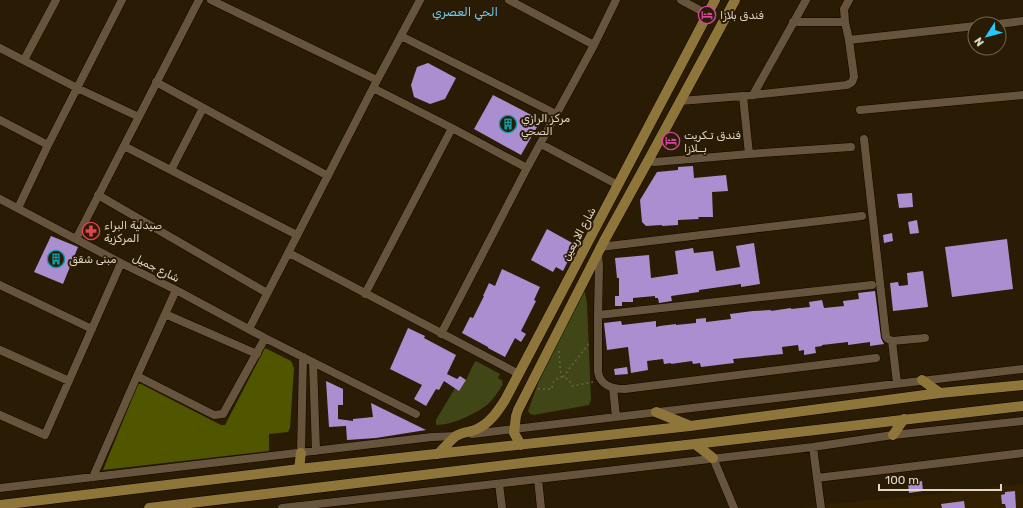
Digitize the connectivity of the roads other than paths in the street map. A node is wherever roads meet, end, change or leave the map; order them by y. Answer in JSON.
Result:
{"nodes":[{"id":1,"x":56,"y":0,"type":"edge"},
{"id":2,"x":122,"y":0,"type":"edge"},
{"id":3,"x":199,"y":0,"type":"edge"},
{"id":4,"x":210,"y":0,"type":"edge"},
{"id":5,"x":420,"y":0,"type":"edge"},
{"id":6,"x":509,"y":0,"type":"edge"},
{"id":7,"x":616,"y":0,"type":"edge"},
{"id":8,"x":681,"y":0,"type":"edge"},
{"id":9,"x":715,"y":0,"type":"edge"},
{"id":10,"x":735,"y":0,"type":"edge"},
{"id":11,"x":806,"y":0,"type":"edge"},
{"id":12,"x":849,"y":0,"type":"edge"},
{"id":13,"x":707,"y":14,"type":"junction"},
{"id":14,"x":1023,"y":21,"type":"edge"},
{"id":15,"x":793,"y":22,"type":"junction"},
{"id":16,"x":845,"y":22,"type":"junction"},
{"id":17,"x":1007,"y":23,"type":"edge"},
{"id":18,"x":967,"y":27,"type":"edge"},
{"id":19,"x":401,"y":36,"type":"junction"},
{"id":20,"x":849,"y":40,"type":"junction"},
{"id":21,"x":594,"y":45,"type":"junction"},
{"id":22,"x":0,"y":48,"type":"edge"},
{"id":23,"x":24,"y":60,"type":"junction"},
{"id":24,"x":156,"y":82,"type":"junction"},
{"id":25,"x":375,"y":84,"type":"junction"},
{"id":26,"x":78,"y":88,"type":"junction"},
{"id":27,"x":752,"y":95,"type":"junction"},
{"id":28,"x":1023,"y":95,"type":"edge"},
{"id":29,"x":743,"y":96,"type":"junction"},
{"id":30,"x":680,"y":101,"type":"junction"},
{"id":31,"x":203,"y":108,"type":"junction"},
{"id":32,"x":860,"y":110,"type":"dead end"},
{"id":33,"x":556,"y":114,"type":"junction"},
{"id":34,"x":139,"y":117,"type":"junction"},
{"id":35,"x":0,"y":120,"type":"edge"},
{"id":36,"x":452,"y":128,"type":"junction"},
{"id":37,"x":864,"y":139,"type":"dead end"},
{"id":38,"x":541,"y":144,"type":"junction"},
{"id":39,"x":48,"y":145,"type":"junction"},
{"id":40,"x":124,"y":146,"type":"junction"},
{"id":41,"x":851,"y":147,"type":"dead end"},
{"id":42,"x":749,"y":154,"type":"junction"},
{"id":43,"x":648,"y":161,"type":"junction"},
{"id":44,"x":527,"y":168,"type":"junction"},
{"id":45,"x":171,"y":170,"type":"junction"},
{"id":46,"x":328,"y":176,"type":"junction"},
{"id":47,"x":618,"y":185,"type":"junction"},
{"id":48,"x":98,"y":195,"type":"junction"},
{"id":49,"x":1,"y":202,"type":"edge"},
{"id":50,"x":18,"y":208,"type":"junction"},
{"id":51,"x":862,"y":216,"type":"dead end"},
{"id":52,"x":297,"y":234,"type":"junction"},
{"id":53,"x":592,"y":234,"type":"junction"},
{"id":54,"x":76,"y":239,"type":"junction"},
{"id":55,"x":601,"y":247,"type":"junction"},
{"id":56,"x":289,"y":253,"type":"junction"},
{"id":57,"x":121,"y":263,"type":"junction"},
{"id":58,"x":0,"y":285,"type":"edge"},
{"id":59,"x":872,"y":285,"type":"dead end"},
{"id":60,"x":176,"y":290,"type":"junction"},
{"id":61,"x":267,"y":294,"type":"junction"},
{"id":62,"x":365,"y":294,"type":"junction"},
{"id":63,"x":165,"y":314,"type":"junction"},
{"id":64,"x":598,"y":315,"type":"junction"},
{"id":65,"x":92,"y":329,"type":"junction"},
{"id":66,"x":249,"y":329,"type":"junction"},
{"id":67,"x":441,"y":334,"type":"junction"},
{"id":68,"x":265,"y":338,"type":"junction"},
{"id":69,"x":925,"y":338,"type":"dead end"},
{"id":70,"x":892,"y":341,"type":"junction"},
{"id":71,"x":0,"y":350,"type":"edge"},
{"id":72,"x":257,"y":354,"type":"junction"},
{"id":73,"x":303,"y":357,"type":"junction"},
{"id":74,"x":876,"y":358,"type":"dead end"},
{"id":75,"x":313,"y":362,"type":"junction"},
{"id":76,"x":1023,"y":368,"type":"edge"},
{"id":77,"x":519,"y":374,"type":"junction"},
{"id":78,"x":137,"y":376,"type":"junction"},
{"id":79,"x":922,"y":380,"type":"junction"},
{"id":80,"x":69,"y":381,"type":"junction"},
{"id":81,"x":897,"y":383,"type":"junction"},
{"id":82,"x":1023,"y":385,"type":"edge"},
{"id":83,"x":613,"y":388,"type":"junction"},
{"id":84,"x":940,"y":393,"type":"junction"},
{"id":85,"x":1023,"y":406,"type":"edge"},
{"id":86,"x":656,"y":412,"type":"junction"},
{"id":87,"x":416,"y":414,"type":"dead end"},
{"id":88,"x":0,"y":415,"type":"edge"},
{"id":89,"x":616,"y":416,"type":"junction"},
{"id":90,"x":904,"y":419,"type":"junction"},
{"id":91,"x":1023,"y":421,"type":"edge"},
{"id":92,"x":690,"y":426,"type":"junction"},
{"id":93,"x":514,"y":428,"type":"junction"},
{"id":94,"x":893,"y":435,"type":"junction"},
{"id":95,"x":457,"y":436,"type":"junction"},
{"id":96,"x":695,"y":444,"type":"junction"},
{"id":97,"x":521,"y":445,"type":"junction"},
{"id":98,"x":813,"y":447,"type":"junction"},
{"id":99,"x":316,"y":451,"type":"junction"},
{"id":100,"x":301,"y":453,"type":"junction"},
{"id":101,"x":1023,"y":453,"type":"edge"},
{"id":102,"x":438,"y":454,"type":"junction"},
{"id":103,"x":714,"y":458,"type":"junction"},
{"id":104,"x":300,"y":469,"type":"junction"},
{"id":105,"x":93,"y":477,"type":"junction"},
{"id":106,"x":817,"y":478,"type":"junction"},
{"id":107,"x":538,"y":479,"type":"junction"},
{"id":108,"x":498,"y":484,"type":"junction"},
{"id":109,"x":0,"y":488,"type":"edge"},
{"id":110,"x":0,"y":505,"type":"edge"},
{"id":111,"x":179,"y":506,"type":"edge"},
{"id":112,"x":148,"y":508,"type":"edge"},
{"id":113,"x":282,"y":508,"type":"edge"},
{"id":114,"x":502,"y":508,"type":"edge"},
{"id":115,"x":541,"y":508,"type":"edge"},
{"id":116,"x":734,"y":508,"type":"edge"},
{"id":117,"x":821,"y":508,"type":"edge"}],
"edges":[{"from":1,"to":23,"type":"street"},
{"from":2,"to":26,"type":"street"},
{"from":3,"to":24,"type":"street"},
{"from":4,"to":25,"type":"street"},
{"from":5,"to":19,"type":"street"},
{"from":6,"to":21,"type":"street"},
{"from":7,"to":21,"type":"street"},
{"from":8,"to":13,"type":"street"},
{"from":9,"to":13,"type":"main road","name":"شارع الاربعين"},
{"from":10,"to":30,"type":"main road"},
{"from":11,"to":15,"type":"street"},
{"from":12,"to":16,"type":"street"},
{"from":13,"to":47,"type":"main road","name":"شارع الاربعين"},
{"from":14,"to":17,"type":"street"},
{"from":15,"to":16,"type":"street"},
{"from":15,"to":27,"type":"street"},
{"from":16,"to":20,"type":"street"},
{"from":18,"to":20,"type":"street"},
{"from":19,"to":25,"type":"street"},
{"from":19,"to":33,"type":"street"},
{"from":20,"to":27,"type":"street"},
{"from":21,"to":33,"type":"street"},
{"from":22,"to":23,"type":"street"},
{"from":23,"to":26,"type":"street"},
{"from":24,"to":31,"type":"street"},
{"from":24,"to":34,"type":"street"},
{"from":25,"to":36,"type":"street"},
{"from":25,"to":46,"type":"street"},
{"from":26,"to":34,"type":"street"},
{"from":26,"to":39,"type":"street"},
{"from":27,"to":29,"type":"street"},
{"from":28,"to":32,"type":"street"},
{"from":29,"to":30,"type":"street"},
{"from":29,"to":42,"type":"street"},
{"from":30,"to":43,"type":"main road"},
{"from":31,"to":45,"type":"street"},
{"from":31,"to":46,"type":"street"},
{"from":33,"to":38,"type":"street"},
{"from":34,"to":40,"type":"street"},
{"from":35,"to":39,"type":"street"},
{"from":36,"to":44,"type":"street"},
{"from":36,"to":62,"type":"street"},
{"from":37,"to":70,"type":"street"},
{"from":38,"to":44,"type":"street"},
{"from":38,"to":47,"type":"street"},
{"from":39,"to":50,"type":"street"},
{"from":40,"to":45,"type":"street"},
{"from":40,"to":48,"type":"street"},
{"from":41,"to":42,"type":"street"},
{"from":42,"to":43,"type":"street"},
{"from":43,"to":55,"type":"main road"},
{"from":44,"to":67,"type":"street"},
{"from":45,"to":52,"type":"street"},
{"from":46,"to":52,"type":"street"},
{"from":47,"to":53,"type":"main road","name":"شارع الاربعين"},
{"from":48,"to":54,"type":"street"},
{"from":48,"to":61,"type":"street"},
{"from":49,"to":50,"type":"street","name":"شارع جميل"},
{"from":50,"to":54,"type":"street","name":"شارع جميل"},
{"from":51,"to":55,"type":"street"},
{"from":52,"to":56,"type":"street"},
{"from":53,"to":55,"type":"main road"},
{"from":53,"to":77,"type":"main road","name":"شارع الاربعين"},
{"from":54,"to":57,"type":"street","name":"شارع جميل"},
{"from":55,"to":64,"type":"street"},
{"from":55,"to":93,"type":"main road"},
{"from":56,"to":61,"type":"street"},
{"from":56,"to":62,"type":"street"},
{"from":57,"to":60,"type":"street","name":"شارع جميل"},
{"from":57,"to":65,"type":"street"},
{"from":58,"to":65,"type":"street"},
{"from":59,"to":64,"type":"street"},
{"from":60,"to":63,"type":"street"},
{"from":60,"to":66,"type":"street","name":"شارع جميل"},
{"from":61,"to":66,"type":"street"},
{"from":62,"to":67,"type":"street"},
{"from":63,"to":72,"type":"street"},
{"from":63,"to":78,"type":"street"},
{"from":64,"to":83,"type":"street"},
{"from":65,"to":80,"type":"street"},
{"from":66,"to":68,"type":"street","name":"شارع جميل"},
{"from":67,"to":77,"type":"street"},
{"from":68,"to":72,"type":"street"},
{"from":68,"to":73,"type":"street","name":"شارع جميل"},
{"from":69,"to":70,"type":"street"},
{"from":70,"to":81,"type":"street"},
{"from":71,"to":80,"type":"street"},
{"from":72,"to":78,"type":"street"},
{"from":73,"to":75,"type":"street","name":"شارع جميل"},
{"from":73,"to":100,"type":"street"},
{"from":74,"to":83,"type":"street"},
{"from":75,"to":87,"type":"street","name":"شارع جميل"},
{"from":75,"to":99,"type":"street"},
{"from":76,"to":79,"type":"street"},
{"from":77,"to":95,"type":"main road","name":"شارع الاربعين"},
{"from":78,"to":105,"type":"street"},
{"from":79,"to":81,"type":"street"},
{"from":79,"to":84,"type":"main road"},
{"from":80,"to":88,"type":"street"},
{"from":81,"to":86,"type":"street"},
{"from":82,"to":84,"type":"main road"},
{"from":83,"to":89,"type":"street"},
{"from":84,"to":92,"type":"main road"},
{"from":85,"to":90,"type":"main road"},
{"from":86,"to":89,"type":"street"},
{"from":86,"to":92,"type":"main road"},
{"from":89,"to":93,"type":"street"},
{"from":90,"to":94,"type":"main road"},
{"from":90,"to":96,"type":"main road"},
{"from":91,"to":94,"type":"street"},
{"from":92,"to":97,"type":"main road"},
{"from":93,"to":95,"type":"street"},
{"from":93,"to":97,"type":"main road"},
{"from":94,"to":98,"type":"street"},
{"from":95,"to":99,"type":"street"},
{"from":95,"to":102,"type":"main road","name":"شارع الاربعين"},
{"from":96,"to":103,"type":"main road"},
{"from":96,"to":111,"type":"main road"},
{"from":97,"to":102,"type":"main road"},
{"from":98,"to":103,"type":"street"},
{"from":98,"to":106,"type":"street"},
{"from":99,"to":100,"type":"street"},
{"from":100,"to":104,"type":"main road"},
{"from":100,"to":105,"type":"street"},
{"from":101,"to":106,"type":"street"},
{"from":102,"to":104,"type":"main road"},
{"from":103,"to":107,"type":"street"},
{"from":103,"to":116,"type":"street"},
{"from":104,"to":110,"type":"main road"},
{"from":105,"to":109,"type":"street"},
{"from":106,"to":117,"type":"street"},
{"from":107,"to":108,"type":"street"},
{"from":107,"to":115,"type":"street"},
{"from":108,"to":113,"type":"street"},
{"from":108,"to":114,"type":"street"},
{"from":111,"to":112,"type":"main road"}]}
